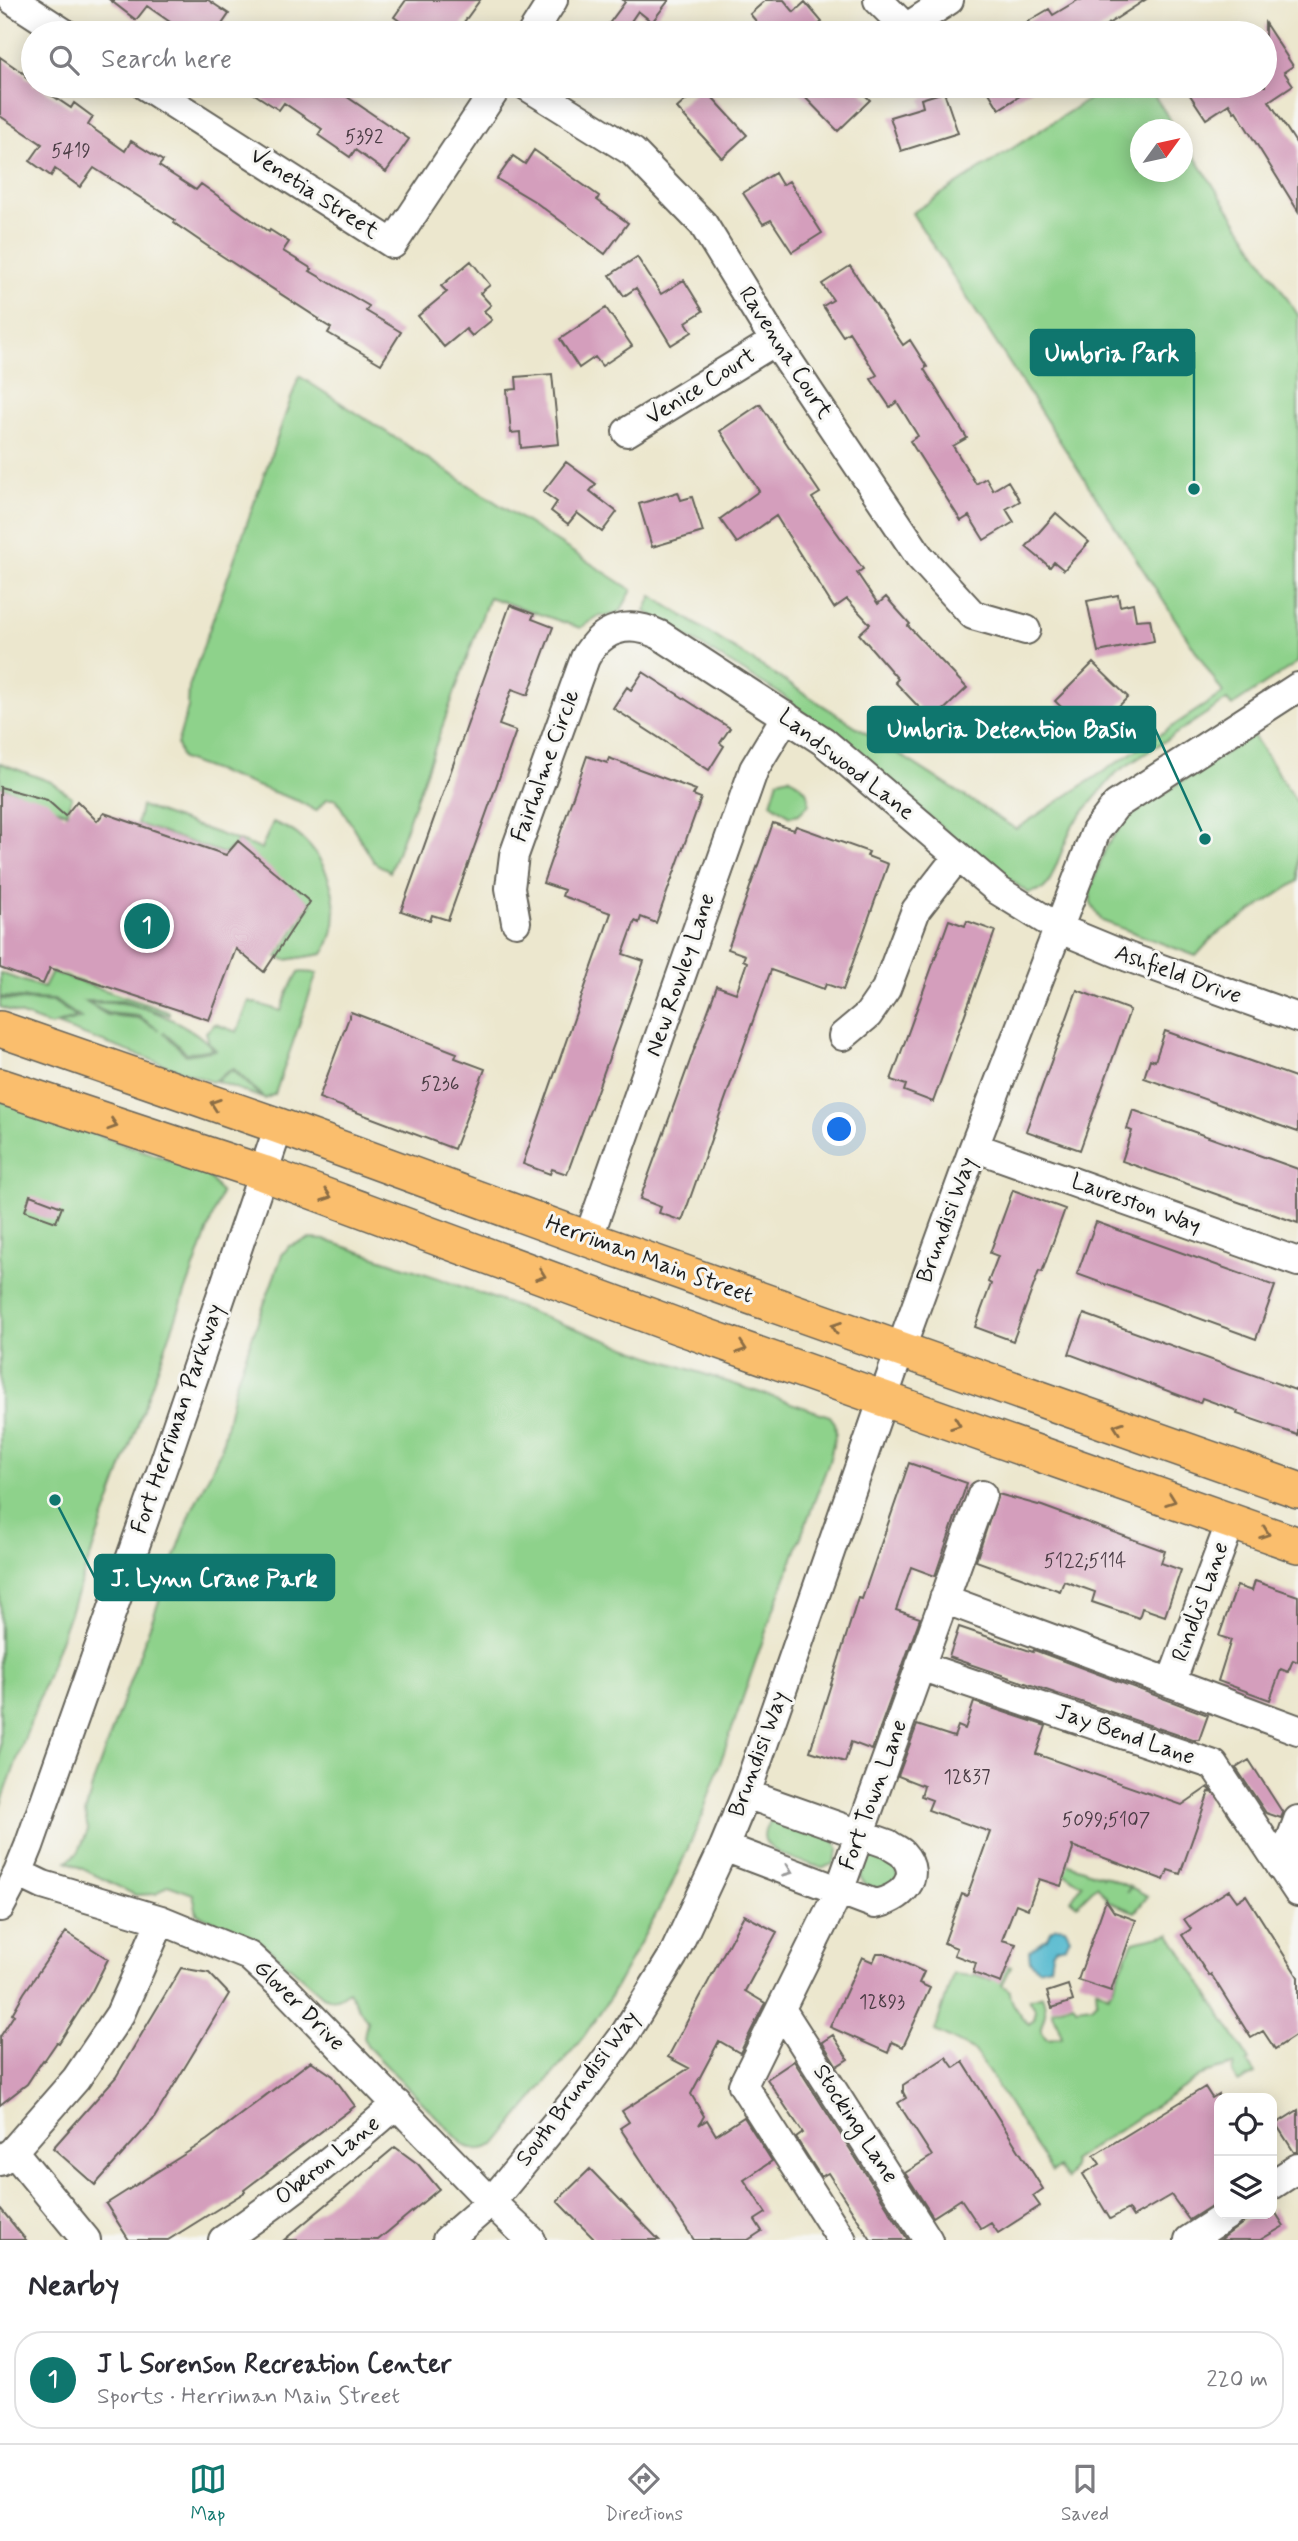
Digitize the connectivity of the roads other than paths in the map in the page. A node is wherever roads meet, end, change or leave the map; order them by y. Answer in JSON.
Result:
{"nodes":[{"id":1,"x":13,"y":0,"type":"edge"},
{"id":2,"x":553,"y":0,"type":"edge"},
{"id":3,"x":878,"y":0,"type":"edge"},
{"id":4,"x":949,"y":0,"type":"edge"},
{"id":5,"x":45,"y":21,"type":"edge"},
{"id":6,"x":539,"y":21,"type":"edge"},
{"id":7,"x":899,"y":21,"type":"edge"},
{"id":8,"x":917,"y":21,"type":"edge"},
{"id":9,"x":165,"y":98,"type":"edge"},
{"id":10,"x":490,"y":98,"type":"edge"},
{"id":11,"x":546,"y":98,"type":"edge"},
{"id":12,"x":775,"y":341,"type":"junction"},
{"id":13,"x":627,"y":432,"type":"dead end"},
{"id":14,"x":620,"y":628,"type":"joint"},
{"id":15,"x":1026,"y":630,"type":"dead end"},
{"id":16,"x":1298,"y":687,"type":"edge"},
{"id":17,"x":786,"y":716,"type":"junction"},
{"id":18,"x":958,"y":856,"type":"junction"},
{"id":19,"x":516,"y":922,"type":"dead end"},
{"id":20,"x":1060,"y":929,"type":"junction"},
{"id":21,"x":1298,"y":1018,"type":"edge"},
{"id":22,"x":0,"y":1029,"type":"edge"},
{"id":23,"x":843,"y":1036,"type":"dead end"},
{"id":24,"x":0,"y":1086,"type":"edge"},
{"id":25,"x":279,"y":1126,"type":"junction"},
{"id":26,"x":974,"y":1147,"type":"junction"},
{"id":27,"x":263,"y":1173,"type":"junction"},
{"id":28,"x":588,"y":1239,"type":"junction"},
{"id":29,"x":1298,"y":1262,"type":"edge"},
{"id":30,"x":900,"y":1350,"type":"junction"},
{"id":31,"x":883,"y":1398,"type":"junction"},
{"id":32,"x":1298,"y":1490,"type":"edge"},
{"id":33,"x":982,"y":1495,"type":"dead end"},
{"id":34,"x":1231,"y":1521,"type":"junction"},
{"id":35,"x":1298,"y":1545,"type":"edge"},
{"id":36,"x":944,"y":1599,"type":"junction"},
{"id":37,"x":920,"y":1666,"type":"junction"},
{"id":38,"x":1171,"y":1683,"type":"junction"},
{"id":39,"x":1298,"y":1730,"type":"edge"},
{"id":40,"x":746,"y":1794,"type":"junction"},
{"id":41,"x":1298,"y":1820,"type":"edge"},
{"id":42,"x":860,"y":1835,"type":"junction"},
{"id":43,"x":724,"y":1846,"type":"junction"},
{"id":44,"x":1281,"y":1867,"type":"junction"},
{"id":45,"x":18,"y":1873,"type":"junction"},
{"id":46,"x":839,"y":1891,"type":"junction"},
{"id":47,"x":1298,"y":1892,"type":"edge"},
{"id":48,"x":0,"y":1907,"type":"edge"},
{"id":49,"x":161,"y":1920,"type":"junction"},
{"id":50,"x":781,"y":2009,"type":"junction"},
{"id":51,"x":397,"y":2104,"type":"junction"},
{"id":52,"x":6,"y":2156,"type":"edge"},
{"id":53,"x":1298,"y":2168,"type":"edge"},
{"id":54,"x":1277,"y":2182,"type":"edge"},
{"id":55,"x":491,"y":2202,"type":"junction"},
{"id":56,"x":1221,"y":2219,"type":"edge"},
{"id":57,"x":86,"y":2240,"type":"edge"},
{"id":58,"x":223,"y":2240,"type":"edge"},
{"id":59,"x":447,"y":2240,"type":"edge"},
{"id":60,"x":531,"y":2240,"type":"edge"},
{"id":61,"x":842,"y":2240,"type":"edge"},
{"id":62,"x":928,"y":2240,"type":"edge"},
{"id":63,"x":1189,"y":2240,"type":"edge"}],
"edges":[{"from":1,"to":5,"type":"street"},
{"from":2,"to":6,"type":"street"},
{"from":3,"to":7,"type":"street"},
{"from":4,"to":8,"type":"street"},
{"from":9,"to":10,"type":"street","name":"Venetia Street"},
{"from":11,"to":12,"type":"street","name":"Ravenna Court"},
{"from":12,"to":13,"type":"street","name":"Venice Court"},
{"from":12,"to":15,"type":"street","name":"Ravenna Court"},
{"from":14,"to":17,"type":"street","name":"Landswood Lane"},
{"from":14,"to":19,"type":"street","name":"Fairholme Circle"},
{"from":16,"to":20,"type":"street","name":"Brundisi Way"},
{"from":17,"to":18,"type":"street","name":"Landswood Lane"},
{"from":17,"to":28,"type":"street","name":"New Rowley Lane"},
{"from":18,"to":20,"type":"street","name":"Landswood Lane"},
{"from":18,"to":23,"type":"street"},
{"from":20,"to":21,"type":"street","name":"Ashfield Drive"},
{"from":20,"to":26,"type":"street","name":"Brundisi Way"},
{"from":25,"to":22,"type":"main road","name":"Herriman Main Street","one_way":true},
{"from":24,"to":27,"type":"main road","one_way":true},
{"from":25,"to":27,"type":"street","name":"Fort Herriman Parkway"},
{"from":25,"to":28,"type":"main road","name":"Herriman Main Street"},
{"from":26,"to":29,"type":"street","name":"Laureston Way"},
{"from":26,"to":30,"type":"street","name":"Brundisi Way"},
{"from":27,"to":31,"type":"main road","one_way":true},
{"from":27,"to":45,"type":"street","name":"Fort Herriman Parkway"},
{"from":30,"to":28,"type":"main road","name":"Herriman Main Street","one_way":true},
{"from":30,"to":31,"type":"street","name":"Brundisi Way"},
{"from":32,"to":30,"type":"main road","name":"Herriman Main Street","one_way":true},
{"from":31,"to":34,"type":"main road","one_way":true},
{"from":31,"to":40,"type":"street","name":"Brundisi Way"},
{"from":33,"to":36,"type":"street","name":"Fort Town Lane"},
{"from":34,"to":35,"type":"main road","one_way":true},
{"from":34,"to":38,"type":"street","name":"Rindlis Lane"},
{"from":36,"to":37,"type":"street","name":"Fort Town Lane"},
{"from":36,"to":38,"type":"street"},
{"from":37,"to":42,"type":"street","name":"Fort Town Lane"},
{"from":37,"to":44,"type":"street","name":"Jay Bend Lane"},
{"from":38,"to":39,"type":"street"},
{"from":40,"to":42,"type":"street"},
{"from":40,"to":43,"type":"street","name":"Brundisi Way"},
{"from":41,"to":44,"type":"street"},
{"from":42,"to":46,"type":"street","name":"Fort Town Lane"},
{"from":42,"to":46,"type":"street"},
{"from":43,"to":46,"type":"street","one_way":true},
{"from":43,"to":55,"type":"street","name":"South Brundisi Way"},
{"from":44,"to":47,"type":"street","name":"Jay Bend Lane"},
{"from":45,"to":48,"type":"street","name":"Fort Herriman Parkway"},
{"from":45,"to":49,"type":"street","name":"Glover Drive"},
{"from":46,"to":50,"type":"street","name":"Fort Town Lane"},
{"from":49,"to":51,"type":"street","name":"Glover Drive"},
{"from":49,"to":52,"type":"street"},
{"from":50,"to":61,"type":"street","name":"Fort Town Lane"},
{"from":50,"to":62,"type":"street","name":"Stocking Lane"},
{"from":51,"to":55,"type":"street","name":"Glover Drive"},
{"from":51,"to":58,"type":"street","name":"Oberon Lane"},
{"from":52,"to":57,"type":"street"},
{"from":53,"to":54,"type":"street"},
{"from":55,"to":59,"type":"street","name":"South Brundisi Way"},
{"from":55,"to":60,"type":"street","name":"Glover Drive"},
{"from":56,"to":63,"type":"street"}]}
